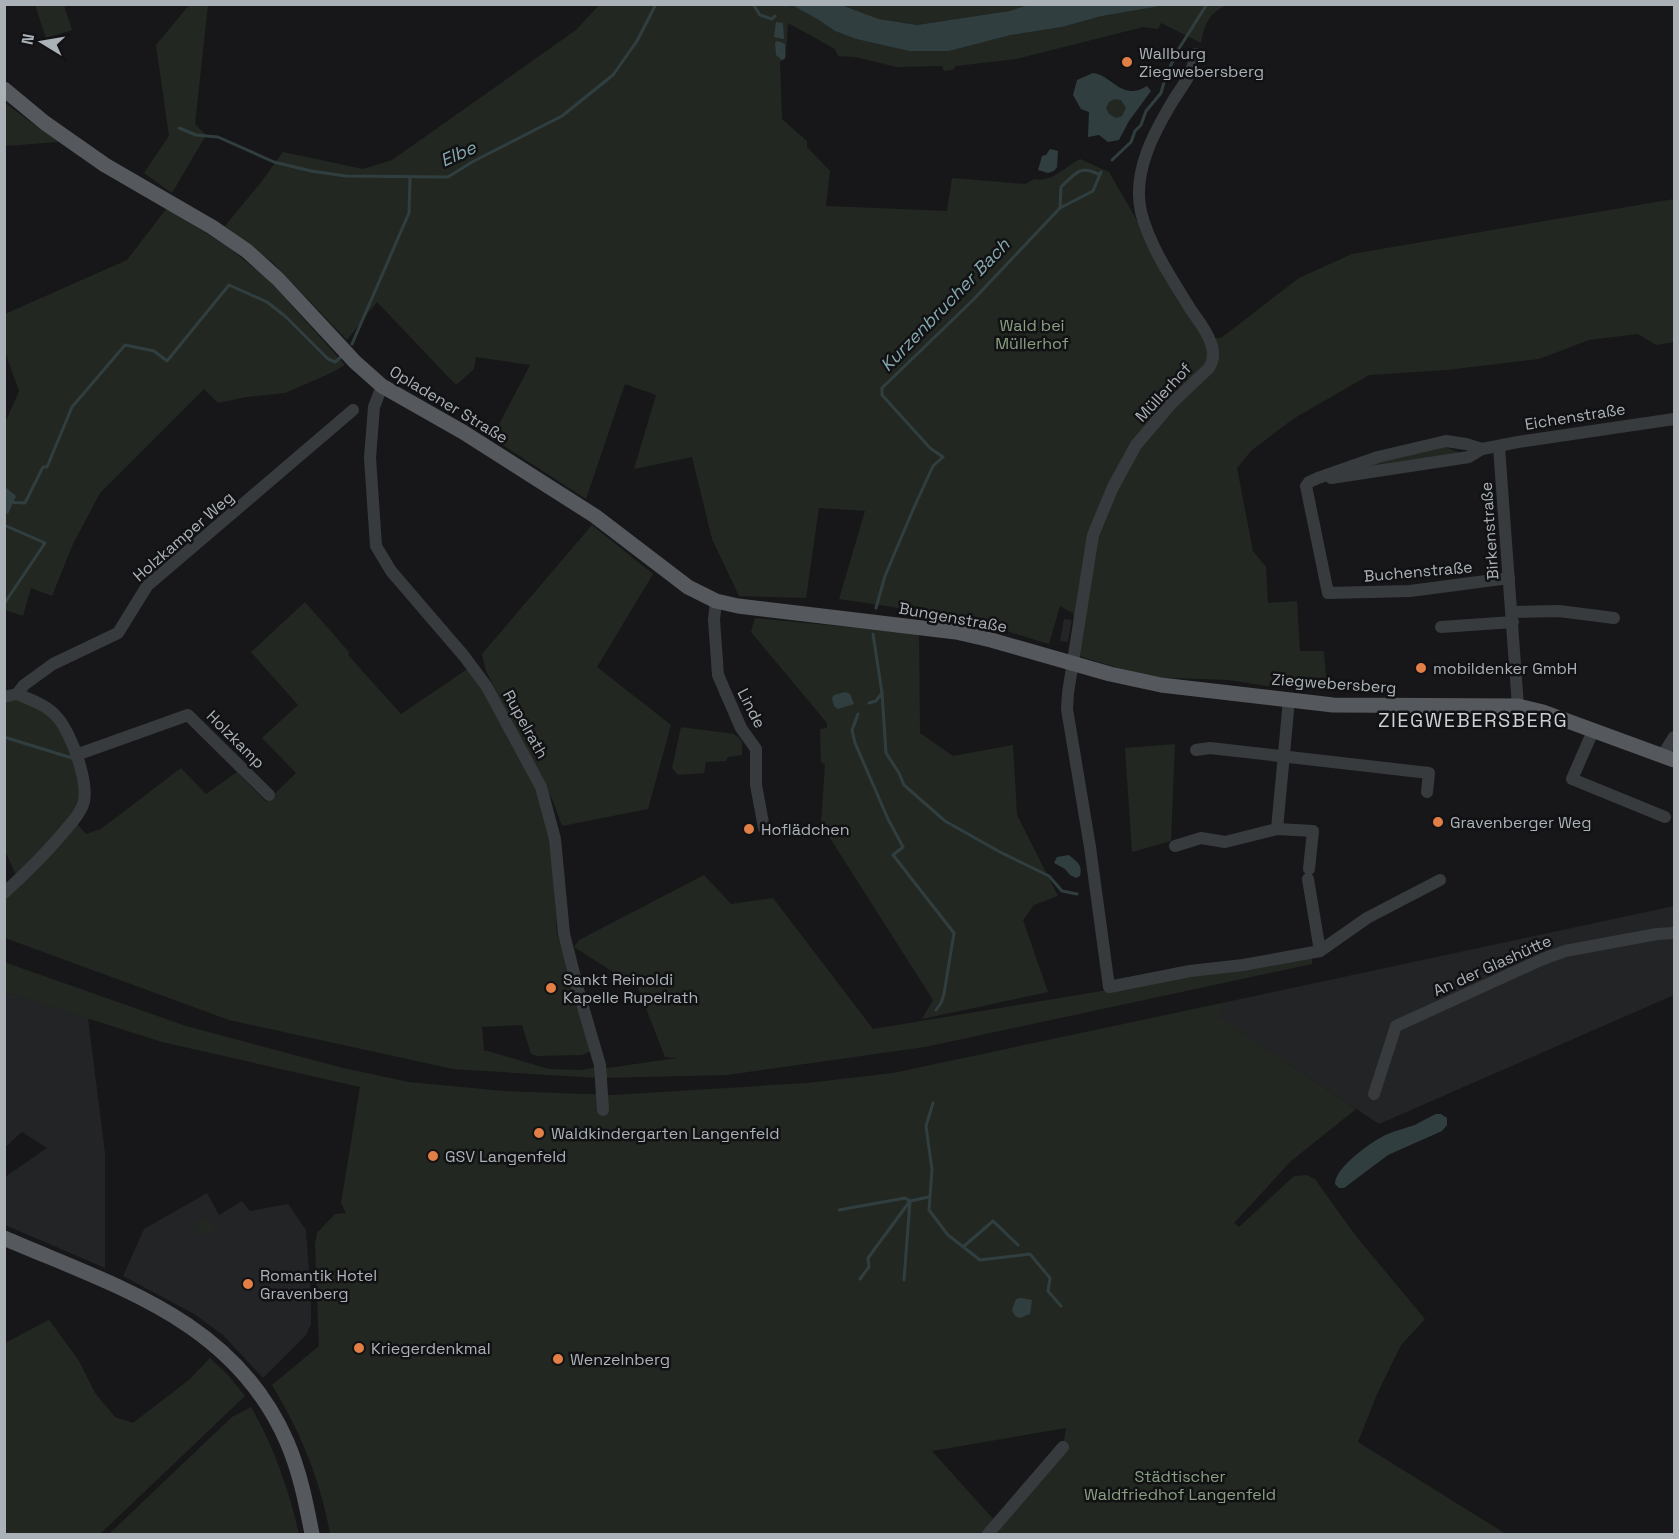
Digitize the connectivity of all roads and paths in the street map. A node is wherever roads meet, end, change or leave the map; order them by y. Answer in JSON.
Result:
{"nodes":[{"id":1,"x":1195,"y":54,"type":"dead end"},
{"id":2,"x":4,"y":88,"type":"edge"},
{"id":3,"x":382,"y":386,"type":"junction"},
{"id":4,"x":353,"y":410,"type":"dead end"},
{"id":5,"x":1674,"y":418,"type":"edge"},
{"id":6,"x":1499,"y":447,"type":"junction"},
{"id":7,"x":1482,"y":449,"type":"junction"},
{"id":8,"x":1317,"y":478,"type":"junction"},
{"id":9,"x":1509,"y":578,"type":"junction"},
{"id":10,"x":1328,"y":593,"type":"joint"},
{"id":11,"x":716,"y":601,"type":"junction"},
{"id":12,"x":826,"y":617,"type":"joint"},
{"id":13,"x":1513,"y":617,"type":"junction"},
{"id":14,"x":1614,"y":618,"type":"dead end"},
{"id":15,"x":1441,"y":627,"type":"dead end"},
{"id":16,"x":1072,"y":663,"type":"junction"},
{"id":17,"x":17,"y":694,"type":"junction"},
{"id":18,"x":4,"y":697,"type":"edge"},
{"id":19,"x":1289,"y":700,"type":"junction"},
{"id":20,"x":1518,"y":706,"type":"junction"},
{"id":21,"x":1593,"y":731,"type":"junction"},
{"id":22,"x":1674,"y":737,"type":"edge"},
{"id":23,"x":1196,"y":750,"type":"dead end"},
{"id":24,"x":76,"y":755,"type":"junction"},
{"id":25,"x":1284,"y":756,"type":"junction"},
{"id":26,"x":1668,"y":758,"type":"edge"},
{"id":27,"x":1427,"y":792,"type":"dead end"},
{"id":28,"x":269,"y":795,"type":"dead end"},
{"id":29,"x":1665,"y":817,"type":"dead end"},
{"id":30,"x":764,"y":828,"type":"dead end"},
{"id":31,"x":1277,"y":829,"type":"junction"},
{"id":32,"x":1175,"y":846,"type":"dead end"},
{"id":33,"x":1440,"y":880,"type":"dead end"},
{"id":34,"x":4,"y":893,"type":"edge"},
{"id":35,"x":1674,"y":933,"type":"edge"},
{"id":36,"x":1320,"y":951,"type":"junction"},
{"id":37,"x":1374,"y":1094,"type":"dead end"},
{"id":38,"x":603,"y":1110,"type":"dead end"},
{"id":39,"x":4,"y":1238,"type":"edge"},
{"id":40,"x":1064,"y":1447,"type":"dead end"},
{"id":41,"x":312,"y":1534,"type":"edge"},
{"id":42,"x":988,"y":1534,"type":"edge"}],
"edges":[{"from":1,"to":16,"type":"street","name":"Müllerhof"},
{"from":2,"to":3,"type":"main road","name":"Opladener Straße"},
{"from":3,"to":11,"type":"main road","name":"Opladener Straße"},
{"from":3,"to":38,"type":"street","name":"Rupelrath"},
{"from":4,"to":17,"type":"street","name":"Holzkamper Weg"},
{"from":5,"to":6,"type":"street","name":"Eichenstraße"},
{"from":6,"to":7,"type":"street","name":"Eichenstraße"},
{"from":6,"to":9,"type":"street","name":"Birkenstraße"},
{"from":7,"to":8,"type":"street","name":"Eichenstraße"},
{"from":7,"to":8,"type":"street","name":"Eichenstraße"},
{"from":8,"to":10,"type":"street","name":"Eichenstraße"},
{"from":9,"to":10,"type":"street","name":"Buchenstraße"},
{"from":9,"to":13,"type":"street","name":"Birkenstraße"},
{"from":11,"to":12,"type":"main road","name":"Opladener Straße"},
{"from":11,"to":30,"type":"street","name":"Linde"},
{"from":12,"to":16,"type":"main road","name":"Bungenstraße"},
{"from":13,"to":14,"type":"street"},
{"from":13,"to":15,"type":"street"},
{"from":13,"to":20,"type":"street","name":"Birkenstraße"},
{"from":16,"to":19,"type":"main road","name":"Ziegwebersberg"},
{"from":16,"to":36,"type":"street"},
{"from":17,"to":18,"type":"street","name":"Holzkamper Weg"},
{"from":17,"to":24,"type":"street"},
{"from":19,"to":20,"type":"main road","name":"Ziegwebersberg"},
{"from":19,"to":25,"type":"street"},
{"from":20,"to":21,"type":"main road","name":"Ziegwebersberg"},
{"from":21,"to":26,"type":"main road","name":"Ziegwebersberg"},
{"from":21,"to":29,"type":"street"},
{"from":22,"to":26,"type":"street"},
{"from":23,"to":25,"type":"street"},
{"from":24,"to":28,"type":"street","name":"Holzkamp"},
{"from":24,"to":34,"type":"street"},
{"from":25,"to":27,"type":"street"},
{"from":25,"to":31,"type":"street"},
{"from":31,"to":32,"type":"street"},
{"from":31,"to":36,"type":"street"},
{"from":33,"to":36,"type":"street"},
{"from":35,"to":37,"type":"street","name":"An der Glashütte"},
{"from":39,"to":41,"type":"main road"},
{"from":40,"to":42,"type":"street"}]}
